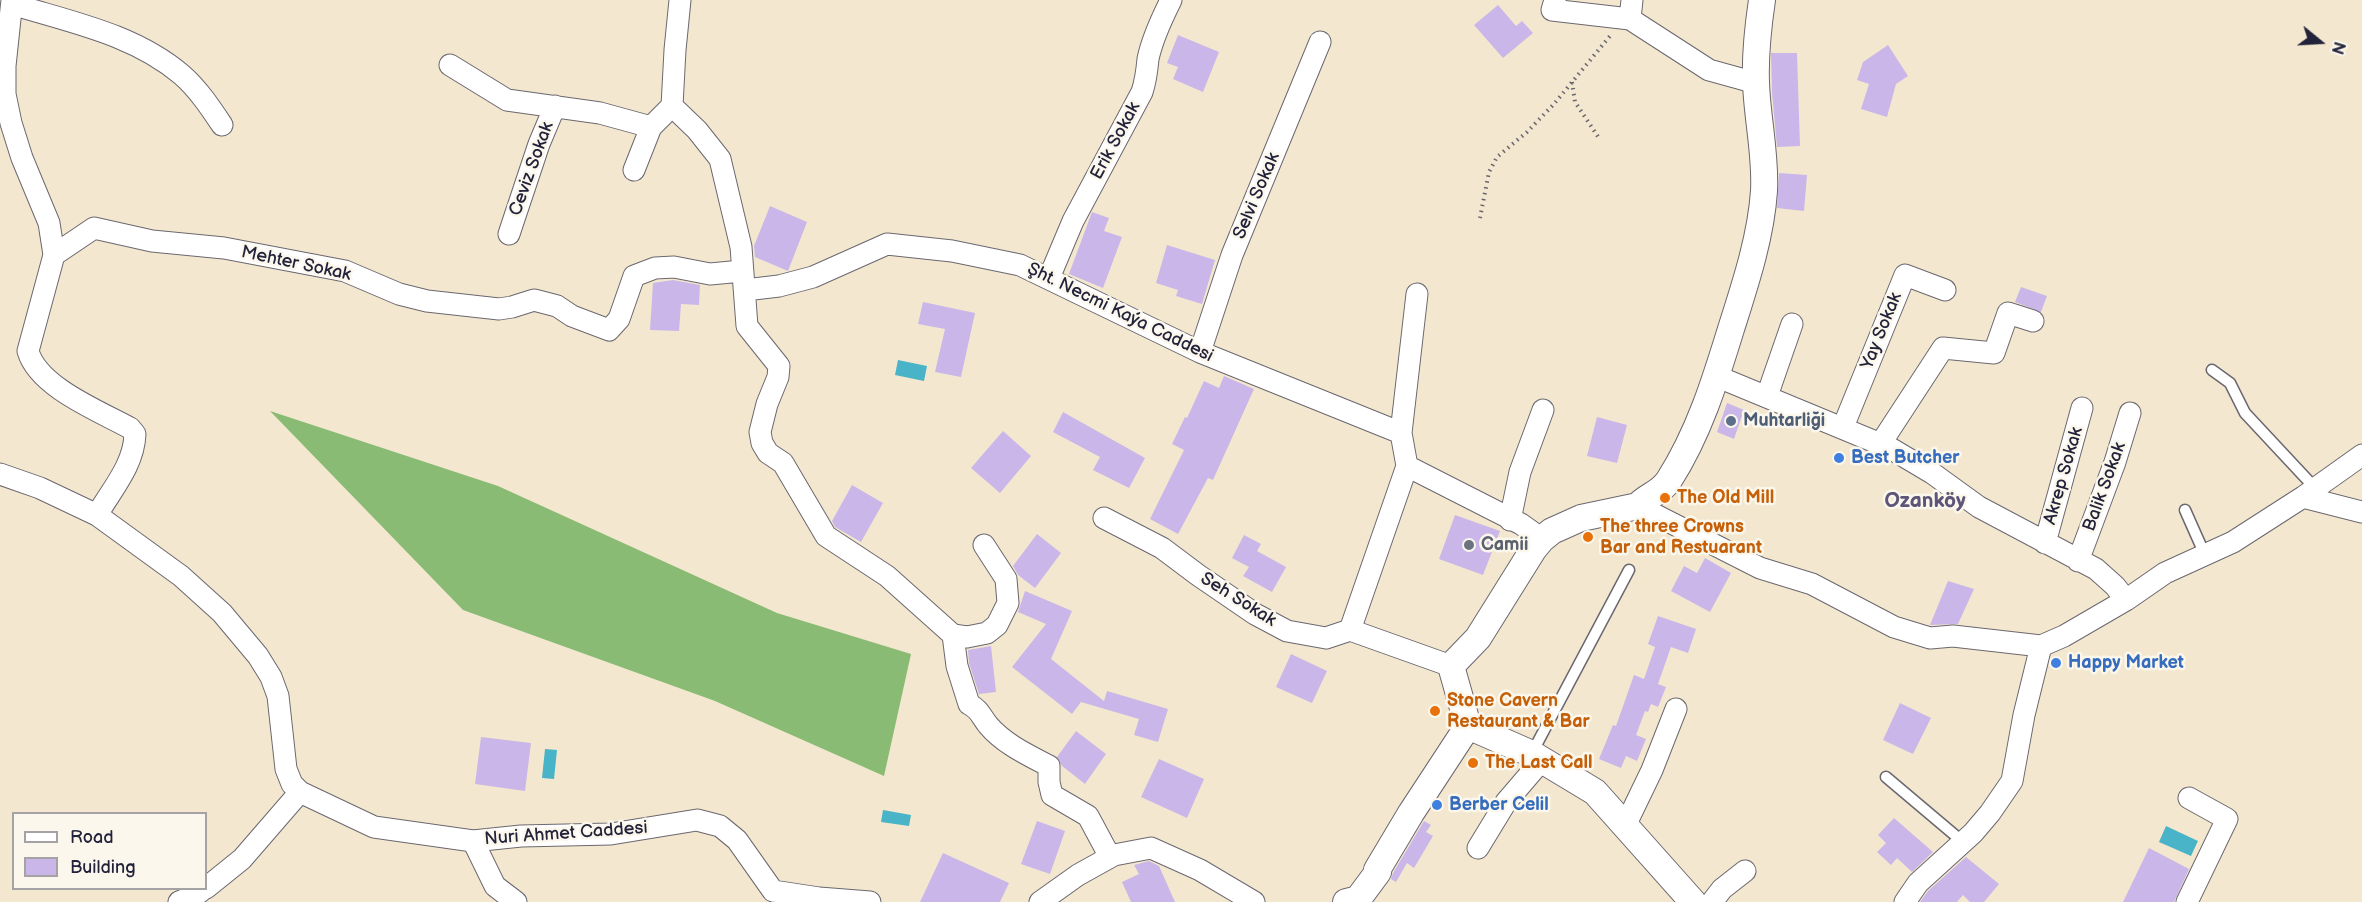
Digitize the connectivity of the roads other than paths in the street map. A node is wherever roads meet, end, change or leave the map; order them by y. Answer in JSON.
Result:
{"nodes":[{"id":1,"x":680,"y":0,"type":"edge"},
{"id":2,"x":1171,"y":0,"type":"edge"},
{"id":3,"x":1555,"y":0,"type":"edge"},
{"id":4,"x":1762,"y":0,"type":"edge"},
{"id":5,"x":12,"y":2,"type":"edge"},
{"id":6,"x":1629,"y":12,"type":"edge"},
{"id":7,"x":1320,"y":42,"type":"dead end"},
{"id":8,"x":450,"y":65,"type":"dead end"},
{"id":9,"x":1756,"y":82,"type":"junction"},
{"id":10,"x":555,"y":106,"type":"junction"},
{"id":11,"x":672,"y":106,"type":"junction"},
{"id":12,"x":222,"y":125,"type":"dead end"},
{"id":13,"x":651,"y":127,"type":"junction"},
{"id":14,"x":634,"y":170,"type":"dead end"},
{"id":15,"x":509,"y":234,"type":"dead end"},
{"id":16,"x":54,"y":255,"type":"junction"},
{"id":17,"x":1050,"y":278,"type":"junction"},
{"id":18,"x":744,"y":281,"type":"junction"},
{"id":19,"x":1945,"y":290,"type":"dead end"},
{"id":20,"x":1417,"y":294,"type":"dead end"},
{"id":21,"x":2033,"y":321,"type":"dead end"},
{"id":22,"x":1792,"y":324,"type":"dead end"},
{"id":23,"x":609,"y":330,"type":"joint"},
{"id":24,"x":1200,"y":352,"type":"junction"},
{"id":25,"x":2212,"y":370,"type":"dead end"},
{"id":26,"x":1716,"y":376,"type":"junction"},
{"id":27,"x":1767,"y":396,"type":"junction"},
{"id":28,"x":2082,"y":408,"type":"dead end"},
{"id":29,"x":1543,"y":410,"type":"dead end"},
{"id":30,"x":2130,"y":413,"type":"dead end"},
{"id":31,"x":1843,"y":427,"type":"junction"},
{"id":32,"x":1401,"y":433,"type":"junction"},
{"id":33,"x":1881,"y":443,"type":"junction"},
{"id":34,"x":2362,"y":455,"type":"edge"},
{"id":35,"x":1407,"y":466,"type":"junction"},
{"id":36,"x":0,"y":474,"type":"edge"},
{"id":37,"x":2309,"y":493,"type":"junction"},
{"id":38,"x":1638,"y":506,"type":"junction"},
{"id":39,"x":2185,"y":510,"type":"dead end"},
{"id":40,"x":2362,"y":513,"type":"edge"},
{"id":41,"x":96,"y":515,"type":"junction"},
{"id":42,"x":1104,"y":518,"type":"dead end"},
{"id":43,"x":1510,"y":520,"type":"junction"},
{"id":44,"x":1542,"y":539,"type":"junction"},
{"id":45,"x":2045,"y":543,"type":"junction"},
{"id":46,"x":984,"y":545,"type":"dead end"},
{"id":47,"x":2205,"y":555,"type":"junction"},
{"id":48,"x":2078,"y":561,"type":"junction"},
{"id":49,"x":1629,"y":570,"type":"dead end"},
{"id":50,"x":2126,"y":600,"type":"junction"},
{"id":51,"x":1350,"y":630,"type":"junction"},
{"id":52,"x":953,"y":635,"type":"junction"},
{"id":53,"x":2041,"y":646,"type":"junction"},
{"id":54,"x":1451,"y":666,"type":"junction"},
{"id":55,"x":1676,"y":709,"type":"dead end"},
{"id":56,"x":1468,"y":726,"type":"junction"},
{"id":57,"x":1537,"y":757,"type":"junction"},
{"id":58,"x":1886,"y":777,"type":"dead end"},
{"id":59,"x":300,"y":792,"type":"junction"},
{"id":60,"x":2190,"y":798,"type":"dead end"},
{"id":61,"x":1625,"y":826,"type":"junction"},
{"id":62,"x":472,"y":841,"type":"junction"},
{"id":63,"x":1963,"y":842,"type":"junction"},
{"id":64,"x":1478,"y":848,"type":"dead end"},
{"id":65,"x":1110,"y":857,"type":"junction"},
{"id":66,"x":1745,"y":871,"type":"dead end"},
{"id":67,"x":207,"y":886,"type":"edge"},
{"id":68,"x":202,"y":890,"type":"edge"},
{"id":69,"x":179,"y":902,"type":"edge"},
{"id":70,"x":516,"y":902,"type":"edge"},
{"id":71,"x":870,"y":902,"type":"edge"},
{"id":72,"x":1040,"y":902,"type":"edge"},
{"id":73,"x":1254,"y":902,"type":"edge"},
{"id":74,"x":1346,"y":902,"type":"edge"},
{"id":75,"x":1692,"y":902,"type":"edge"},
{"id":76,"x":1712,"y":902,"type":"edge"},
{"id":77,"x":1905,"y":902,"type":"edge"},
{"id":78,"x":2187,"y":902,"type":"edge"}],
"edges":[{"from":1,"to":11,"type":"street"},
{"from":2,"to":17,"type":"street","name":"Erik Sokak"},
{"from":3,"to":6,"type":"street"},
{"from":4,"to":9,"type":"street"},
{"from":5,"to":12,"type":"street"},
{"from":5,"to":16,"type":"street"},
{"from":6,"to":9,"type":"street"},
{"from":7,"to":24,"type":"street","name":"Selvi Sokak"},
{"from":8,"to":10,"type":"street","name":"Ceviz Sokak"},
{"from":9,"to":26,"type":"street"},
{"from":10,"to":13,"type":"street","name":"Ceviz Sokak"},
{"from":10,"to":15,"type":"street","name":"Ceviz Sokak"},
{"from":11,"to":13,"type":"street"},
{"from":11,"to":18,"type":"street"},
{"from":13,"to":14,"type":"street"},
{"from":16,"to":23,"type":"street","name":"Mehter Sokak"},
{"from":16,"to":41,"type":"street"},
{"from":17,"to":18,"type":"street","name":"Şht. Necmi Kaýa Caddesi"},
{"from":17,"to":24,"type":"street","name":"Şht. Necmi Kaýa Caddesi"},
{"from":18,"to":23,"type":"street","name":"Şht. Necmi Kaýa Caddesi"},
{"from":18,"to":52,"type":"street"},
{"from":19,"to":31,"type":"street","name":"Yay Sokak"},
{"from":20,"to":32,"type":"street"},
{"from":21,"to":33,"type":"street"},
{"from":22,"to":27,"type":"street"},
{"from":24,"to":32,"type":"street","name":"Şht. Necmi Kaýa Caddesi"},
{"from":25,"to":37,"type":"lane"},
{"from":26,"to":27,"type":"street"},
{"from":26,"to":38,"type":"street"},
{"from":27,"to":31,"type":"street"},
{"from":28,"to":45,"type":"street","name":"Akrep Sokak"},
{"from":29,"to":43,"type":"street"},
{"from":30,"to":48,"type":"street","name":"Balik Sokak"},
{"from":31,"to":33,"type":"street"},
{"from":32,"to":35,"type":"street"},
{"from":33,"to":45,"type":"street"},
{"from":34,"to":37,"type":"street"},
{"from":35,"to":43,"type":"street"},
{"from":35,"to":51,"type":"street"},
{"from":36,"to":41,"type":"street"},
{"from":37,"to":40,"type":"street"},
{"from":37,"to":47,"type":"street"},
{"from":38,"to":44,"type":"street"},
{"from":38,"to":53,"type":"street"},
{"from":39,"to":47,"type":"lane"},
{"from":41,"to":59,"type":"street"},
{"from":42,"to":51,"type":"street","name":"Seh Sokak"},
{"from":43,"to":44,"type":"street"},
{"from":44,"to":54,"type":"street"},
{"from":45,"to":48,"type":"street"},
{"from":46,"to":52,"type":"street"},
{"from":47,"to":50,"type":"street"},
{"from":48,"to":50,"type":"street"},
{"from":49,"to":57,"type":"lane"},
{"from":50,"to":53,"type":"street"},
{"from":51,"to":54,"type":"street"},
{"from":52,"to":65,"type":"street"},
{"from":53,"to":63,"type":"street"},
{"from":54,"to":56,"type":"street"},
{"from":55,"to":61,"type":"street"},
{"from":56,"to":57,"type":"street"},
{"from":56,"to":74,"type":"street"},
{"from":57,"to":61,"type":"street"},
{"from":57,"to":64,"type":"street"},
{"from":58,"to":63,"type":"lane"},
{"from":59,"to":62,"type":"street","name":"Nuri Ahmet Caddesi"},
{"from":59,"to":67,"type":"street"},
{"from":60,"to":78,"type":"street"},
{"from":61,"to":75,"type":"street"},
{"from":62,"to":70,"type":"street"},
{"from":62,"to":71,"type":"street","name":"Nuri Ahmet Caddesi"},
{"from":63,"to":77,"type":"street"},
{"from":65,"to":72,"type":"street"},
{"from":65,"to":73,"type":"street"},
{"from":66,"to":76,"type":"street"},
{"from":68,"to":69,"type":"street"}]}
